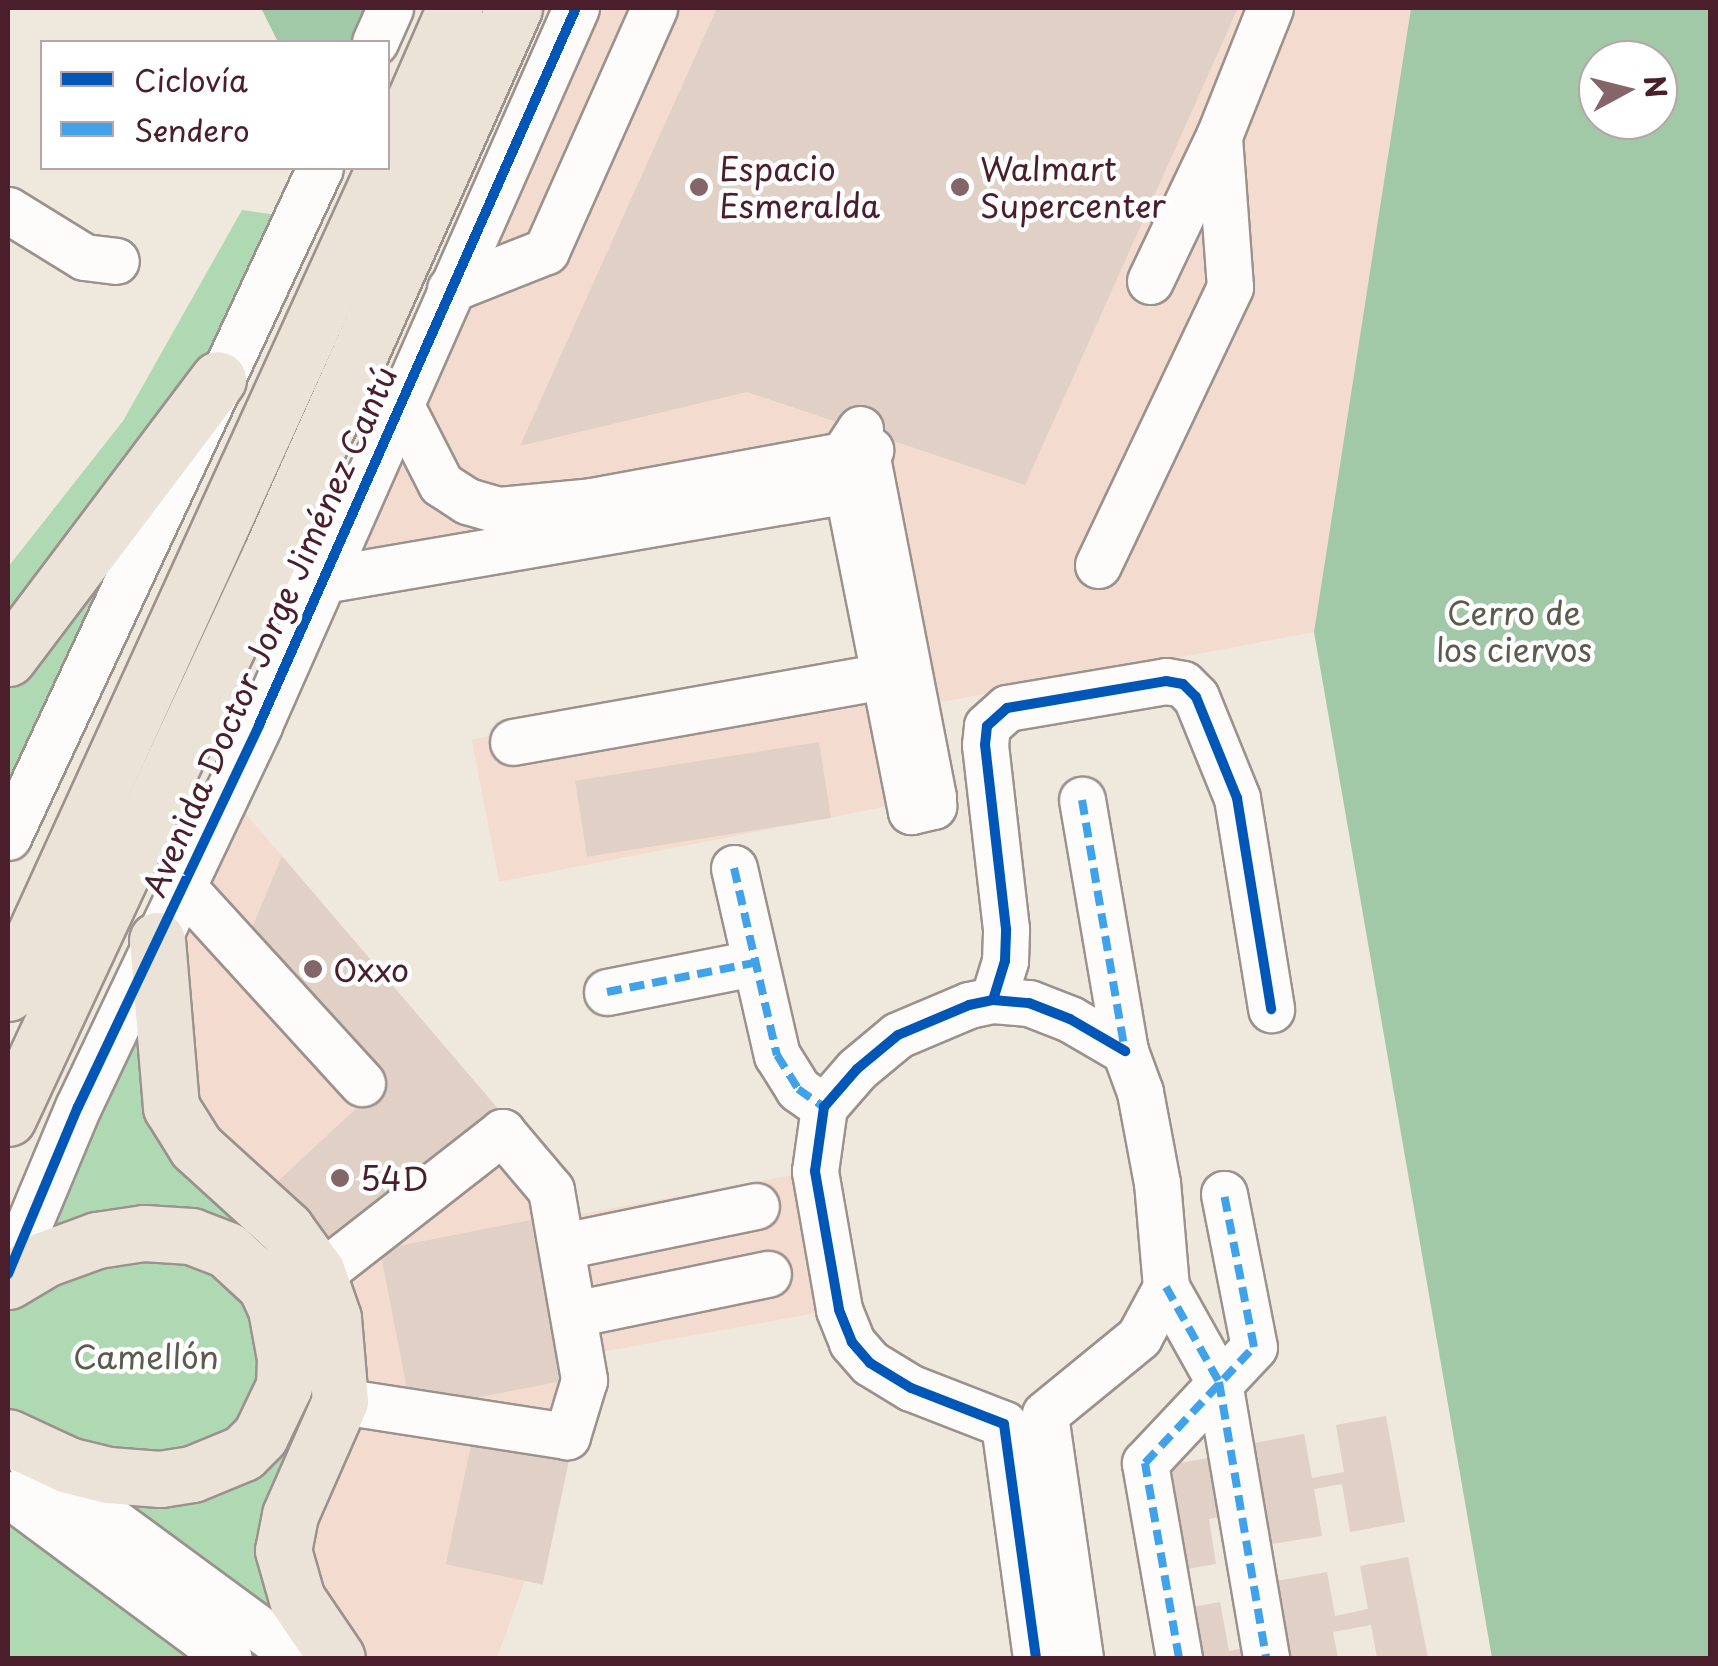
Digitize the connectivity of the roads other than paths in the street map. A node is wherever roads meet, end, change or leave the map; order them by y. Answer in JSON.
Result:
{"nodes":[{"id":1,"x":390,"y":8,"type":"edge"},
{"id":2,"x":455,"y":8,"type":"edge"},
{"id":3,"x":514,"y":8,"type":"edge"},
{"id":4,"x":576,"y":8,"type":"edge"},
{"id":5,"x":654,"y":8,"type":"edge"},
{"id":6,"x":1270,"y":8,"type":"edge"},
{"id":7,"x":376,"y":40,"type":"edge"},
{"id":8,"x":1219,"y":136,"type":"junction"},
{"id":9,"x":390,"y":155,"type":"edge"},
{"id":10,"x":319,"y":170,"type":"edge"},
{"id":11,"x":383,"y":170,"type":"edge"},
{"id":12,"x":8,"y":210,"type":"edge"},
{"id":13,"x":116,"y":261,"type":"dead end"},
{"id":14,"x":1150,"y":281,"type":"dead end"},
{"id":15,"x":450,"y":289,"type":"junction"},
{"id":16,"x":218,"y":379,"type":"junction"},
{"id":17,"x":399,"y":402,"type":"junction"},
{"id":18,"x":862,"y":459,"type":"junction"},
{"id":19,"x":270,"y":555,"type":"junction"},
{"id":20,"x":1098,"y":565,"type":"dead end"},
{"id":21,"x":322,"y":580,"type":"junction"},
{"id":22,"x":8,"y":658,"type":"edge"},
{"id":23,"x":882,"y":676,"type":"junction"},
{"id":24,"x":514,"y":742,"type":"dead end"},
{"id":25,"x":1082,"y":800,"type":"dead end"},
{"id":26,"x":8,"y":837,"type":"edge"},
{"id":27,"x":734,"y":868,"type":"dead end"},
{"id":28,"x":64,"y":869,"type":"junction"},
{"id":29,"x":170,"y":913,"type":"junction"},
{"id":30,"x":8,"y":946,"type":"edge"},
{"id":31,"x":754,"y":963,"type":"junction"},
{"id":32,"x":239,"y":987,"type":"dead end"},
{"id":33,"x":8,"y":992,"type":"edge"},
{"id":34,"x":606,"y":992,"type":"dead end"},
{"id":35,"x":994,"y":1000,"type":"junction"},
{"id":36,"x":1272,"y":1010,"type":"dead end"},
{"id":37,"x":1125,"y":1051,"type":"junction"},
{"id":38,"x":362,"y":1083,"type":"dead end"},
{"id":39,"x":824,"y":1107,"type":"junction"},
{"id":40,"x":8,"y":1118,"type":"edge"},
{"id":41,"x":1224,"y":1194,"type":"dead end"},
{"id":42,"x":756,"y":1206,"type":"dead end"},
{"id":43,"x":563,"y":1246,"type":"junction"},
{"id":44,"x":768,"y":1274,"type":"dead end"},
{"id":45,"x":318,"y":1276,"type":"junction"},
{"id":46,"x":8,"y":1278,"type":"edge"},
{"id":47,"x":1166,"y":1287,"type":"junction"},
{"id":48,"x":574,"y":1314,"type":"junction"},
{"id":49,"x":1219,"y":1382,"type":"junction"},
{"id":50,"x":340,"y":1401,"type":"junction"},
{"id":51,"x":8,"y":1440,"type":"edge"},
{"id":52,"x":1030,"y":1456,"type":"junction"},
{"id":53,"x":8,"y":1494,"type":"edge"},
{"id":54,"x":229,"y":1658,"type":"edge"},
{"id":55,"x":299,"y":1658,"type":"edge"},
{"id":56,"x":337,"y":1658,"type":"edge"},
{"id":57,"x":1036,"y":1658,"type":"edge"},
{"id":58,"x":1080,"y":1658,"type":"edge"},
{"id":59,"x":1178,"y":1658,"type":"edge"},
{"id":60,"x":1266,"y":1658,"type":"edge"}],
"edges":[{"from":1,"to":7,"type":"street"},
{"from":2,"to":9,"type":"main road"},
{"from":3,"to":19,"type":"main road","name":"Avenida Doctor Jorge Jiménez Cantú"},
{"from":4,"to":15,"type":"street","name":"Avenida Doctor Jorge Jiménez Cantú"},
{"from":5,"to":15,"type":"street"},
{"from":6,"to":8,"type":"street"},
{"from":8,"to":14,"type":"street"},
{"from":8,"to":20,"type":"street"},
{"from":10,"to":16,"type":"street"},
{"from":11,"to":28,"type":"main road"},
{"from":12,"to":13,"type":"street"},
{"from":15,"to":17,"type":"street","name":"Avenida Doctor Jorge Jiménez Cantú"},
{"from":16,"to":22,"type":"main road"},
{"from":16,"to":26,"type":"street"},
{"from":17,"to":18,"type":"street"},
{"from":17,"to":21,"type":"street","name":"Avenida Doctor Jorge Jiménez Cantú"},
{"from":18,"to":21,"type":"street"},
{"from":18,"to":23,"type":"street"},
{"from":18,"to":23,"type":"street"},
{"from":19,"to":21,"type":"street"},
{"from":19,"to":40,"type":"main road","name":"Avenida Doctor Jorge Jiménez Cantú"},
{"from":21,"to":29,"type":"street","name":"Avenida Doctor Jorge Jiménez Cantú"},
{"from":23,"to":24,"type":"street"},
{"from":25,"to":37,"type":"street"},
{"from":27,"to":31,"type":"street"},
{"from":28,"to":30,"type":"main road"},
{"from":28,"to":33,"type":"main road"},
{"from":29,"to":32,"type":"street"},
{"from":29,"to":38,"type":"street"},
{"from":29,"to":45,"type":"main road"},
{"from":29,"to":46,"type":"street","name":"Avenida Doctor Jorge Jiménez Cantú"},
{"from":31,"to":34,"type":"street"},
{"from":31,"to":39,"type":"street"},
{"from":35,"to":36,"type":"street"},
{"from":35,"to":37,"type":"street"},
{"from":35,"to":39,"type":"street"},
{"from":37,"to":47,"type":"street"},
{"from":39,"to":52,"type":"street"},
{"from":41,"to":49,"type":"street"},
{"from":42,"to":43,"type":"street"},
{"from":43,"to":45,"type":"street"},
{"from":43,"to":48,"type":"street"},
{"from":44,"to":48,"type":"street"},
{"from":45,"to":50,"type":"main road"},
{"from":46,"to":51,"type":"main road"},
{"from":47,"to":49,"type":"street"},
{"from":47,"to":52,"type":"street"},
{"from":48,"to":50,"type":"street"},
{"from":49,"to":59,"type":"street"},
{"from":49,"to":60,"type":"street"},
{"from":50,"to":56,"type":"main road"},
{"from":51,"to":55,"type":"street"},
{"from":52,"to":57,"type":"street"},
{"from":52,"to":58,"type":"street"},
{"from":53,"to":54,"type":"street"}]}
